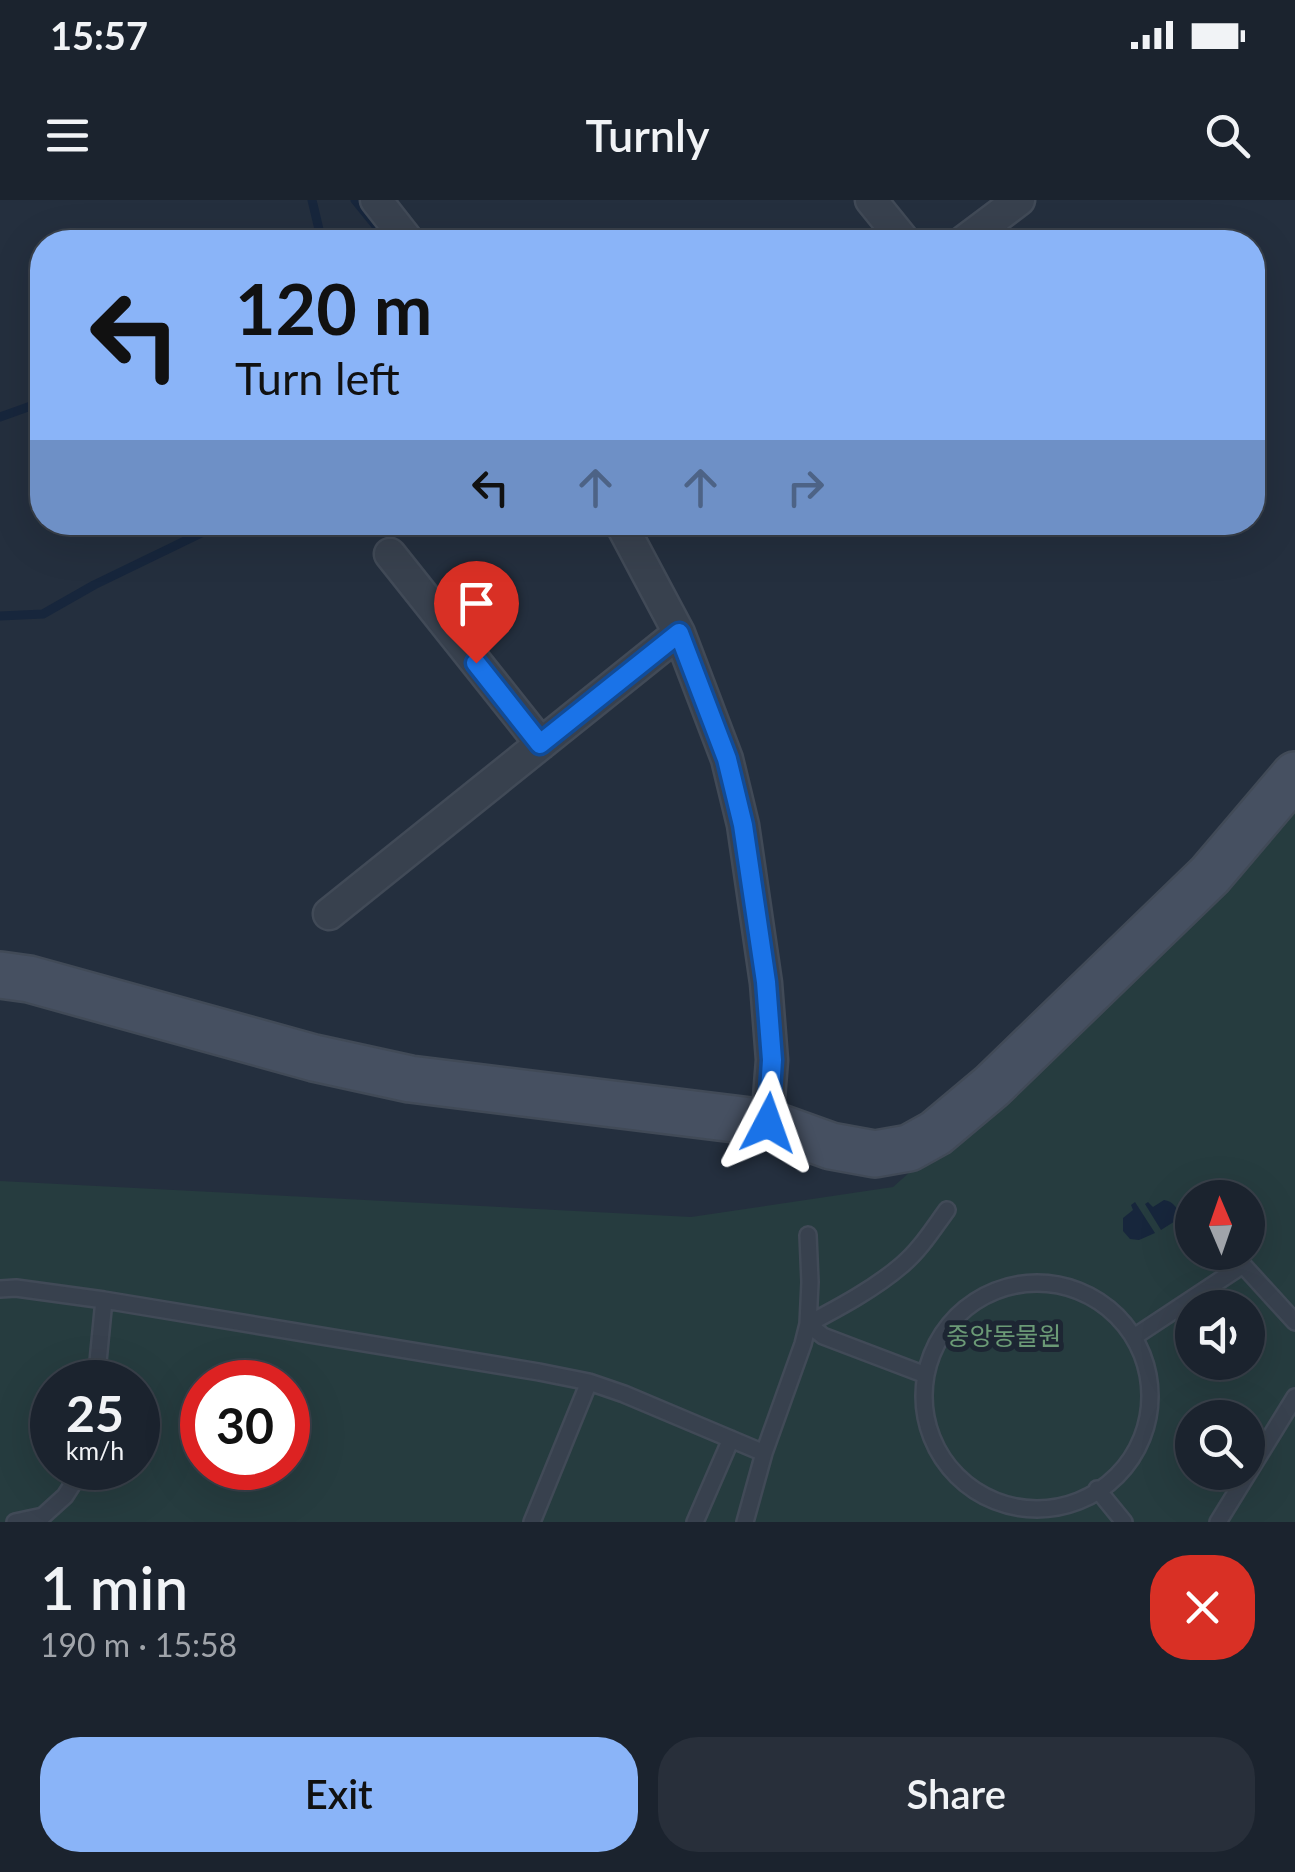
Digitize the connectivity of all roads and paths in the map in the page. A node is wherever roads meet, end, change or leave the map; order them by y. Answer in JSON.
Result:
{"nodes":[{"id":1,"x":376,"y":200,"type":"edge"},
{"id":2,"x":871,"y":200,"type":"edge"},
{"id":3,"x":1019,"y":200,"type":"edge"},
{"id":4,"x":400,"y":230,"type":"edge"},
{"id":5,"x":895,"y":230,"type":"edge"},
{"id":6,"x":979,"y":230,"type":"edge"},
{"id":7,"x":627,"y":535,"type":"edge"},
{"id":8,"x":390,"y":554,"type":"dead end"},
{"id":9,"x":679,"y":633,"type":"junction"},
{"id":10,"x":540,"y":744,"type":"junction"},
{"id":11,"x":1295,"y":775,"type":"edge"},
{"id":12,"x":329,"y":914,"type":"dead end"},
{"id":13,"x":0,"y":975,"type":"edge"},
{"id":14,"x":768,"y":1123,"type":"junction"},
{"id":15,"x":947,"y":1210,"type":"dead end"},
{"id":16,"x":808,"y":1234,"type":"dead end"},
{"id":17,"x":0,"y":1289,"type":"edge"},
{"id":18,"x":104,"y":1300,"type":"junction"},
{"id":19,"x":1295,"y":1322,"type":"edge"},
{"id":20,"x":808,"y":1324,"type":"junction"},
{"id":21,"x":1137,"y":1335,"type":"junction"},
{"id":22,"x":98,"y":1360,"type":"edge"},
{"id":23,"x":922,"y":1374,"type":"junction"},
{"id":24,"x":588,"y":1382,"type":"junction"},
{"id":25,"x":1295,"y":1397,"type":"edge"},
{"id":26,"x":731,"y":1439,"type":"junction"},
{"id":27,"x":764,"y":1453,"type":"junction"},
{"id":28,"x":1097,"y":1489,"type":"junction"},
{"id":29,"x":69,"y":1490,"type":"edge"},
{"id":30,"x":15,"y":1522,"type":"edge"},
{"id":31,"x":532,"y":1522,"type":"edge"},
{"id":32,"x":695,"y":1522,"type":"edge"},
{"id":33,"x":745,"y":1522,"type":"edge"},
{"id":34,"x":1124,"y":1522,"type":"edge"},
{"id":35,"x":1218,"y":1522,"type":"edge"}],
"edges":[{"from":1,"to":4,"type":"street"},
{"from":2,"to":5,"type":"street"},
{"from":3,"to":6,"type":"street"},
{"from":7,"to":9,"type":"street"},
{"from":8,"to":10,"type":"street"},
{"from":9,"to":10,"type":"street"},
{"from":9,"to":14,"type":"street"},
{"from":10,"to":12,"type":"street"},
{"from":11,"to":14,"type":"street"},
{"from":13,"to":14,"type":"street"},
{"from":15,"to":20,"type":"lane"},
{"from":16,"to":20,"type":"lane"},
{"from":17,"to":18,"type":"lane"},
{"from":18,"to":22,"type":"lane"},
{"from":18,"to":24,"type":"lane"},
{"from":19,"to":21,"type":"lane"},
{"from":20,"to":23,"type":"lane"},
{"from":20,"to":27,"type":"lane"},
{"from":21,"to":23,"type":"lane"},
{"from":21,"to":28,"type":"lane"},
{"from":23,"to":28,"type":"lane"},
{"from":24,"to":26,"type":"lane"},
{"from":24,"to":31,"type":"lane"},
{"from":25,"to":35,"type":"lane"},
{"from":26,"to":27,"type":"lane"},
{"from":26,"to":32,"type":"lane"},
{"from":27,"to":33,"type":"lane"},
{"from":28,"to":34,"type":"lane"},
{"from":29,"to":30,"type":"lane"}]}
